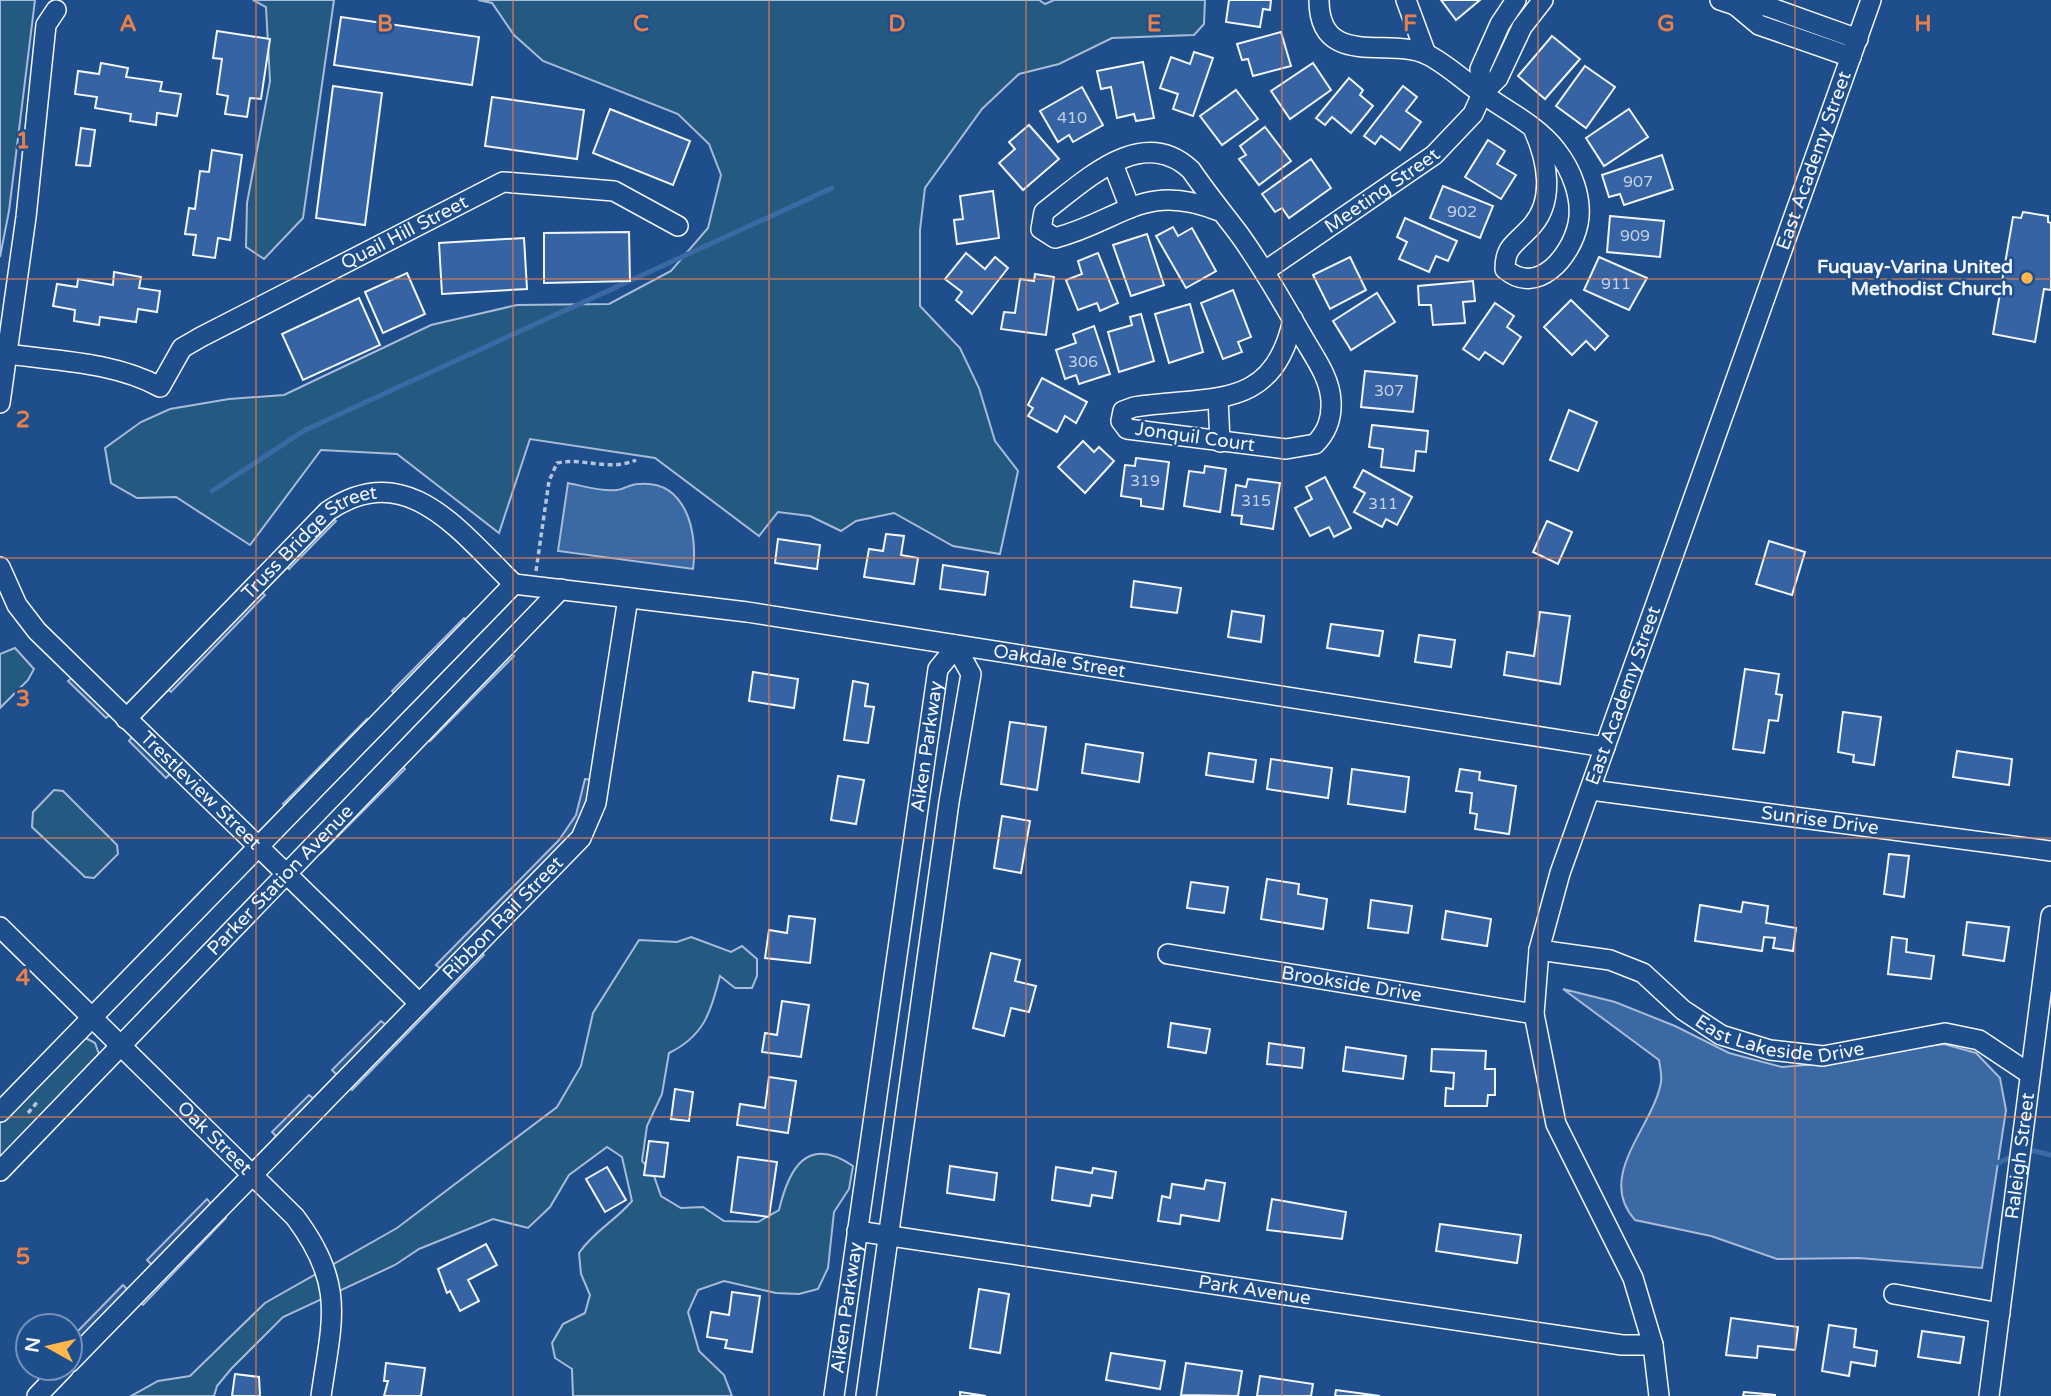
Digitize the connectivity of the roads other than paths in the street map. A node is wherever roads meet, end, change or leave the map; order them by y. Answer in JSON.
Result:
{"nodes":[{"id":1,"x":1319,"y":0,"type":"edge"},
{"id":2,"x":1406,"y":0,"type":"edge"},
{"id":3,"x":1516,"y":0,"type":"edge"},
{"id":4,"x":1543,"y":0,"type":"edge"},
{"id":5,"x":1871,"y":0,"type":"edge"},
{"id":6,"x":1727,"y":2,"type":"edge"},
{"id":7,"x":55,"y":10,"type":"dead end"},
{"id":8,"x":1854,"y":48,"type":"junction"},
{"id":9,"x":1426,"y":54,"type":"junction"},
{"id":10,"x":1482,"y":94,"type":"junction"},
{"id":11,"x":1533,"y":128,"type":"junction"},
{"id":12,"x":1113,"y":164,"type":"junction"},
{"id":13,"x":1130,"y":208,"type":"junction"},
{"id":14,"x":1219,"y":211,"type":"junction"},
{"id":15,"x":678,"y":226,"type":"dead end"},
{"id":16,"x":1265,"y":271,"type":"junction"},
{"id":17,"x":1293,"y":319,"type":"junction"},
{"id":18,"x":3,"y":354,"type":"edge"},
{"id":19,"x":1218,"y":398,"type":"junction"},
{"id":20,"x":0,"y":403,"type":"edge"},
{"id":21,"x":1220,"y":442,"type":"junction"},
{"id":22,"x":0,"y":568,"type":"edge"},
{"id":23,"x":514,"y":584,"type":"junction"},
{"id":24,"x":561,"y":589,"type":"junction"},
{"id":25,"x":628,"y":598,"type":"junction"},
{"id":26,"x":956,"y":647,"type":"junction"},
{"id":27,"x":126,"y":719,"type":"junction"},
{"id":28,"x":1605,"y":747,"type":"junction"},
{"id":29,"x":1591,"y":790,"type":"junction"},
{"id":30,"x":258,"y":847,"type":"junction"},
{"id":31,"x":2051,"y":851,"type":"edge"},
{"id":32,"x":287,"y":875,"type":"junction"},
{"id":33,"x":2051,"y":916,"type":"edge"},
{"id":34,"x":0,"y":927,"type":"edge"},
{"id":35,"x":1539,"y":950,"type":"junction"},
{"id":36,"x":1168,"y":954,"type":"dead end"},
{"id":37,"x":418,"y":1002,"type":"junction"},
{"id":38,"x":1534,"y":1014,"type":"junction"},
{"id":39,"x":91,"y":1018,"type":"junction"},
{"id":40,"x":121,"y":1046,"type":"junction"},
{"id":41,"x":2030,"y":1074,"type":"junction"},
{"id":42,"x":0,"y":1112,"type":"edge"},
{"id":43,"x":0,"y":1171,"type":"edge"},
{"id":44,"x":251,"y":1174,"type":"junction"},
{"id":45,"x":858,"y":1231,"type":"junction"},
{"id":46,"x":891,"y":1235,"type":"junction"},
{"id":47,"x":1894,"y":1294,"type":"dead end"},
{"id":48,"x":2000,"y":1312,"type":"junction"},
{"id":49,"x":1653,"y":1345,"type":"junction"},
{"id":50,"x":84,"y":1347,"type":"edge"},
{"id":51,"x":50,"y":1382,"type":"edge"},
{"id":52,"x":37,"y":1396,"type":"edge"},
{"id":53,"x":321,"y":1396,"type":"edge"},
{"id":54,"x":834,"y":1396,"type":"edge"},
{"id":55,"x":866,"y":1396,"type":"edge"},
{"id":56,"x":1659,"y":1396,"type":"edge"},
{"id":57,"x":1989,"y":1396,"type":"edge"}],
"edges":[{"from":1,"to":9,"type":"street"},
{"from":2,"to":9,"type":"street"},
{"from":3,"to":10,"type":"street","name":"Meeting Street"},
{"from":4,"to":10,"type":"street","name":"Meeting Street"},
{"from":5,"to":8,"type":"street","name":"East Academy Street"},
{"from":6,"to":8,"type":"street"},
{"from":7,"to":18,"type":"street"},
{"from":8,"to":28,"type":"street","name":"East Academy Street"},
{"from":9,"to":10,"type":"street"},
{"from":10,"to":11,"type":"street"},
{"from":10,"to":16,"type":"street","name":"Meeting Street"},
{"from":11,"to":11,"type":"street"},
{"from":12,"to":13,"type":"street"},
{"from":12,"to":13,"type":"street","name":"Jonquil Court"},
{"from":12,"to":14,"type":"street","name":"Jonquil Court"},
{"from":13,"to":14,"type":"street"},
{"from":14,"to":16,"type":"street","name":"Jonquil Court"},
{"from":15,"to":18,"type":"street","name":"Quail Hill Street"},
{"from":16,"to":17,"type":"street","name":"Jonquil Court"},
{"from":17,"to":19,"type":"street","name":"Jonquil Court"},
{"from":17,"to":21,"type":"street","name":"Jonquil Court"},
{"from":18,"to":20,"type":"street"},
{"from":19,"to":21,"type":"street"},
{"from":19,"to":21,"type":"street","name":"Jonquil Court"},
{"from":22,"to":27,"type":"street","name":"Trestleview Street"},
{"from":23,"to":24,"type":"street","name":"Oakdale Street"},
{"from":23,"to":27,"type":"street","name":"Truss Bridge Street"},
{"from":23,"to":30,"type":"street","name":"Parker Station Avenue"},
{"from":24,"to":25,"type":"street","name":"Oakdale Street"},
{"from":24,"to":32,"type":"street","name":"Parker Station Avenue"},
{"from":25,"to":26,"type":"street","name":"Oakdale Street"},
{"from":25,"to":37,"type":"street","name":"Ribbon Rail Street"},
{"from":26,"to":28,"type":"street","name":"Oakdale Street"},
{"from":26,"to":45,"type":"street","name":"Aiken Parkway"},
{"from":26,"to":46,"type":"street","name":"Aiken Parkway"},
{"from":27,"to":30,"type":"street","name":"Trestleview Street"},
{"from":28,"to":29,"type":"street","name":"East Academy Street"},
{"from":29,"to":31,"type":"street","name":"Sunrise Drive"},
{"from":29,"to":35,"type":"street","name":"East Academy Street"},
{"from":30,"to":32,"type":"street","name":"Trestleview Street"},
{"from":30,"to":39,"type":"street","name":"Parker Station Avenue"},
{"from":32,"to":37,"type":"street","name":"Trestleview Street"},
{"from":32,"to":40,"type":"street","name":"Parker Station Avenue"},
{"from":33,"to":41,"type":"street","name":"Raleigh Street"},
{"from":34,"to":39,"type":"street","name":"Oak Street"},
{"from":35,"to":38,"type":"street","name":"East Academy Street"},
{"from":35,"to":41,"type":"street","name":"East Lakeside Drive"},
{"from":36,"to":38,"type":"street","name":"Brookside Drive"},
{"from":37,"to":44,"type":"street","name":"Ribbon Rail Street"},
{"from":38,"to":49,"type":"street","name":"East Academy Street"},
{"from":39,"to":40,"type":"street","name":"Oak Street"},
{"from":39,"to":42,"type":"street","name":"Parker Station Avenue"},
{"from":40,"to":43,"type":"street","name":"Parker Station Avenue"},
{"from":40,"to":44,"type":"street","name":"Oak Street"},
{"from":41,"to":48,"type":"street","name":"Raleigh Street"},
{"from":44,"to":50,"type":"street","name":"Ribbon Rail Street"},
{"from":44,"to":53,"type":"street","name":"Oak Street"},
{"from":45,"to":46,"type":"street","name":"Park Avenue"},
{"from":45,"to":54,"type":"street","name":"Aiken Parkway"},
{"from":46,"to":49,"type":"street","name":"Park Avenue"},
{"from":46,"to":55,"type":"street","name":"Aiken Parkway"},
{"from":47,"to":48,"type":"street"},
{"from":48,"to":57,"type":"street","name":"Raleigh Street"},
{"from":49,"to":56,"type":"street","name":"East Academy Street"},
{"from":51,"to":52,"type":"street"}]}
